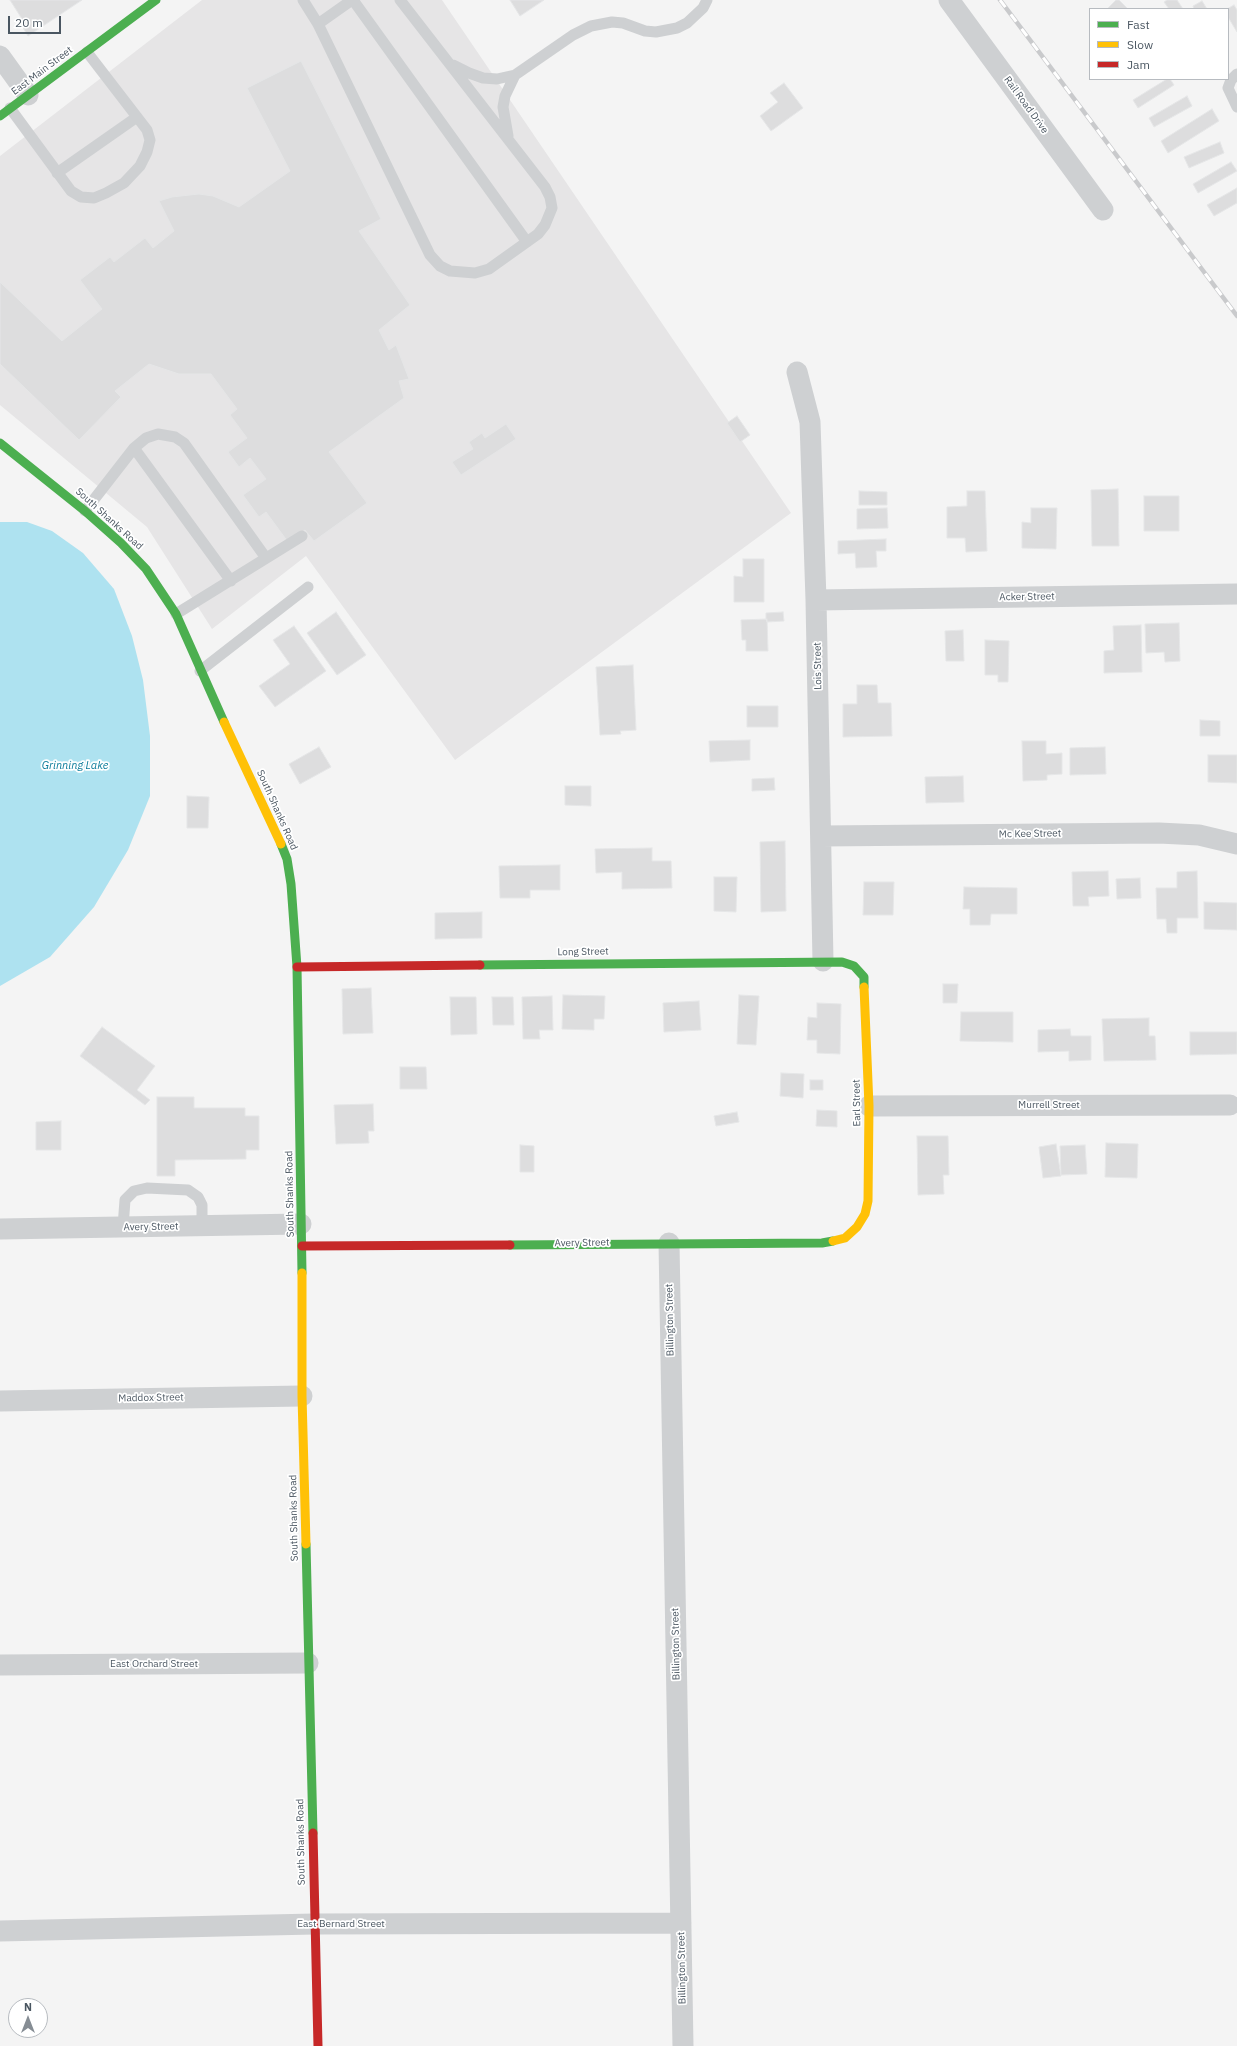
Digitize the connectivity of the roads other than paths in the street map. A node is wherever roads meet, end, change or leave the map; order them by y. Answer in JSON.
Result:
{"nodes":[{"id":1,"x":156,"y":0,"type":"edge"},
{"id":2,"x":302,"y":0,"type":"edge"},
{"id":3,"x":353,"y":0,"type":"edge"},
{"id":4,"x":400,"y":0,"type":"edge"},
{"id":5,"x":707,"y":0,"type":"edge"},
{"id":6,"x":949,"y":0,"type":"edge"},
{"id":7,"x":318,"y":24,"type":"junction"},
{"id":8,"x":86,"y":52,"type":"junction"},
{"id":9,"x":0,"y":56,"type":"edge"},
{"id":10,"x":448,"y":62,"type":"junction"},
{"id":11,"x":1237,"y":74,"type":"edge"},
{"id":12,"x":515,"y":75,"type":"junction"},
{"id":13,"x":28,"y":95,"type":"junction"},
{"id":14,"x":1237,"y":107,"type":"edge"},
{"id":15,"x":10,"y":108,"type":"junction"},
{"id":16,"x":0,"y":116,"type":"edge"},
{"id":17,"x":137,"y":117,"type":"junction"},
{"id":18,"x":510,"y":142,"type":"junction"},
{"id":19,"x":57,"y":173,"type":"junction"},
{"id":20,"x":1103,"y":210,"type":"dead end"},
{"id":21,"x":527,"y":242,"type":"junction"},
{"id":22,"x":797,"y":372,"type":"dead end"},
{"id":23,"x":0,"y":443,"type":"edge"},
{"id":24,"x":134,"y":448,"type":"junction"},
{"id":25,"x":85,"y":511,"type":"junction"},
{"id":26,"x":302,"y":536,"type":"dead end"},
{"id":27,"x":266,"y":558,"type":"junction"},
{"id":28,"x":231,"y":580,"type":"junction"},
{"id":29,"x":308,"y":587,"type":"dead end"},
{"id":30,"x":1237,"y":594,"type":"edge"},
{"id":31,"x":816,"y":600,"type":"junction"},
{"id":32,"x":176,"y":614,"type":"junction"},
{"id":33,"x":200,"y":671,"type":"junction"},
{"id":34,"x":821,"y":836,"type":"junction"},
{"id":35,"x":1237,"y":844,"type":"edge"},
{"id":36,"x":823,"y":961,"type":"junction"},
{"id":37,"x":297,"y":967,"type":"junction"},
{"id":38,"x":864,"y":977,"type":"joint"},
{"id":39,"x":1230,"y":1105,"type":"dead end"},
{"id":40,"x":869,"y":1106,"type":"junction"},
{"id":41,"x":301,"y":1224,"type":"junction"},
{"id":42,"x":202,"y":1226,"type":"junction"},
{"id":43,"x":123,"y":1227,"type":"junction"},
{"id":44,"x":857,"y":1227,"type":"joint"},
{"id":45,"x":0,"y":1229,"type":"edge"},
{"id":46,"x":669,"y":1243,"type":"junction"},
{"id":47,"x":302,"y":1246,"type":"junction"},
{"id":48,"x":302,"y":1396,"type":"junction"},
{"id":49,"x":0,"y":1400,"type":"edge"},
{"id":50,"x":308,"y":1663,"type":"junction"},
{"id":51,"x":0,"y":1665,"type":"edge"},
{"id":52,"x":682,"y":1923,"type":"junction"},
{"id":53,"x":314,"y":1924,"type":"junction"},
{"id":54,"x":0,"y":1931,"type":"edge"},
{"id":55,"x":318,"y":2046,"type":"edge"},
{"id":56,"x":683,"y":2046,"type":"edge"}],
"edges":[{"from":1,"to":8,"type":"street","name":"East Main Street"},
{"from":2,"to":7,"type":"lane"},
{"from":3,"to":7,"type":"lane"},
{"from":3,"to":21,"type":"lane"},
{"from":4,"to":10,"type":"lane"},
{"from":5,"to":12,"type":"lane"},
{"from":6,"to":20,"type":"street","name":"Rail Road Drive"},
{"from":7,"to":21,"type":"lane"},
{"from":8,"to":13,"type":"street","name":"East Main Street"},
{"from":8,"to":17,"type":"lane"},
{"from":9,"to":13,"type":"street"},
{"from":10,"to":12,"type":"lane"},
{"from":10,"to":18,"type":"lane"},
{"from":11,"to":14,"type":"lane"},
{"from":12,"to":18,"type":"lane"},
{"from":13,"to":15,"type":"street","name":"East Main Street"},
{"from":15,"to":16,"type":"street","name":"East Main Street"},
{"from":15,"to":19,"type":"lane"},
{"from":17,"to":19,"type":"lane"},
{"from":17,"to":19,"type":"lane"},
{"from":18,"to":21,"type":"lane"},
{"from":22,"to":31,"type":"street","name":"Lois Street"},
{"from":23,"to":25,"type":"street","name":"South Shanks Road"},
{"from":24,"to":25,"type":"lane"},
{"from":24,"to":27,"type":"lane"},
{"from":24,"to":28,"type":"lane"},
{"from":25,"to":32,"type":"street","name":"South Shanks Road"},
{"from":26,"to":27,"type":"lane"},
{"from":27,"to":28,"type":"lane"},
{"from":28,"to":32,"type":"lane"},
{"from":29,"to":33,"type":"lane"},
{"from":30,"to":31,"type":"street","name":"Acker Street"},
{"from":31,"to":34,"type":"street","name":"Lois Street"},
{"from":32,"to":33,"type":"street","name":"South Shanks Road"},
{"from":33,"to":37,"type":"street","name":"South Shanks Road"},
{"from":34,"to":35,"type":"street","name":"Mc Kee Street"},
{"from":34,"to":36,"type":"street","name":"Lois Street"},
{"from":36,"to":37,"type":"street","name":"Long Street"},
{"from":36,"to":38,"type":"street","name":"Long Street"},
{"from":37,"to":41,"type":"street","name":"South Shanks Road"},
{"from":38,"to":40,"type":"street","name":"Earl Street"},
{"from":39,"to":40,"type":"street","name":"Murrell Street"},
{"from":40,"to":44,"type":"street","name":"Earl Street"},
{"from":41,"to":42,"type":"street","name":"Avery Street"},
{"from":41,"to":47,"type":"street","name":"South Shanks Road"},
{"from":42,"to":43,"type":"street","name":"Avery Street"},
{"from":42,"to":43,"type":"lane"},
{"from":43,"to":45,"type":"street","name":"Avery Street"},
{"from":44,"to":46,"type":"street","name":"Avery Street"},
{"from":46,"to":47,"type":"street","name":"Avery Street"},
{"from":46,"to":52,"type":"street","name":"Billington Street"},
{"from":47,"to":48,"type":"street","name":"South Shanks Road"},
{"from":48,"to":49,"type":"street","name":"Maddox Street"},
{"from":48,"to":50,"type":"street","name":"South Shanks Road"},
{"from":50,"to":51,"type":"street","name":"East Orchard Street"},
{"from":50,"to":53,"type":"street","name":"South Shanks Road"},
{"from":52,"to":53,"type":"street","name":"East Bernard Street"},
{"from":52,"to":56,"type":"street","name":"Billington Street"},
{"from":53,"to":54,"type":"street","name":"East Bernard Street"},
{"from":53,"to":55,"type":"street","name":"South Shanks Road"}]}
